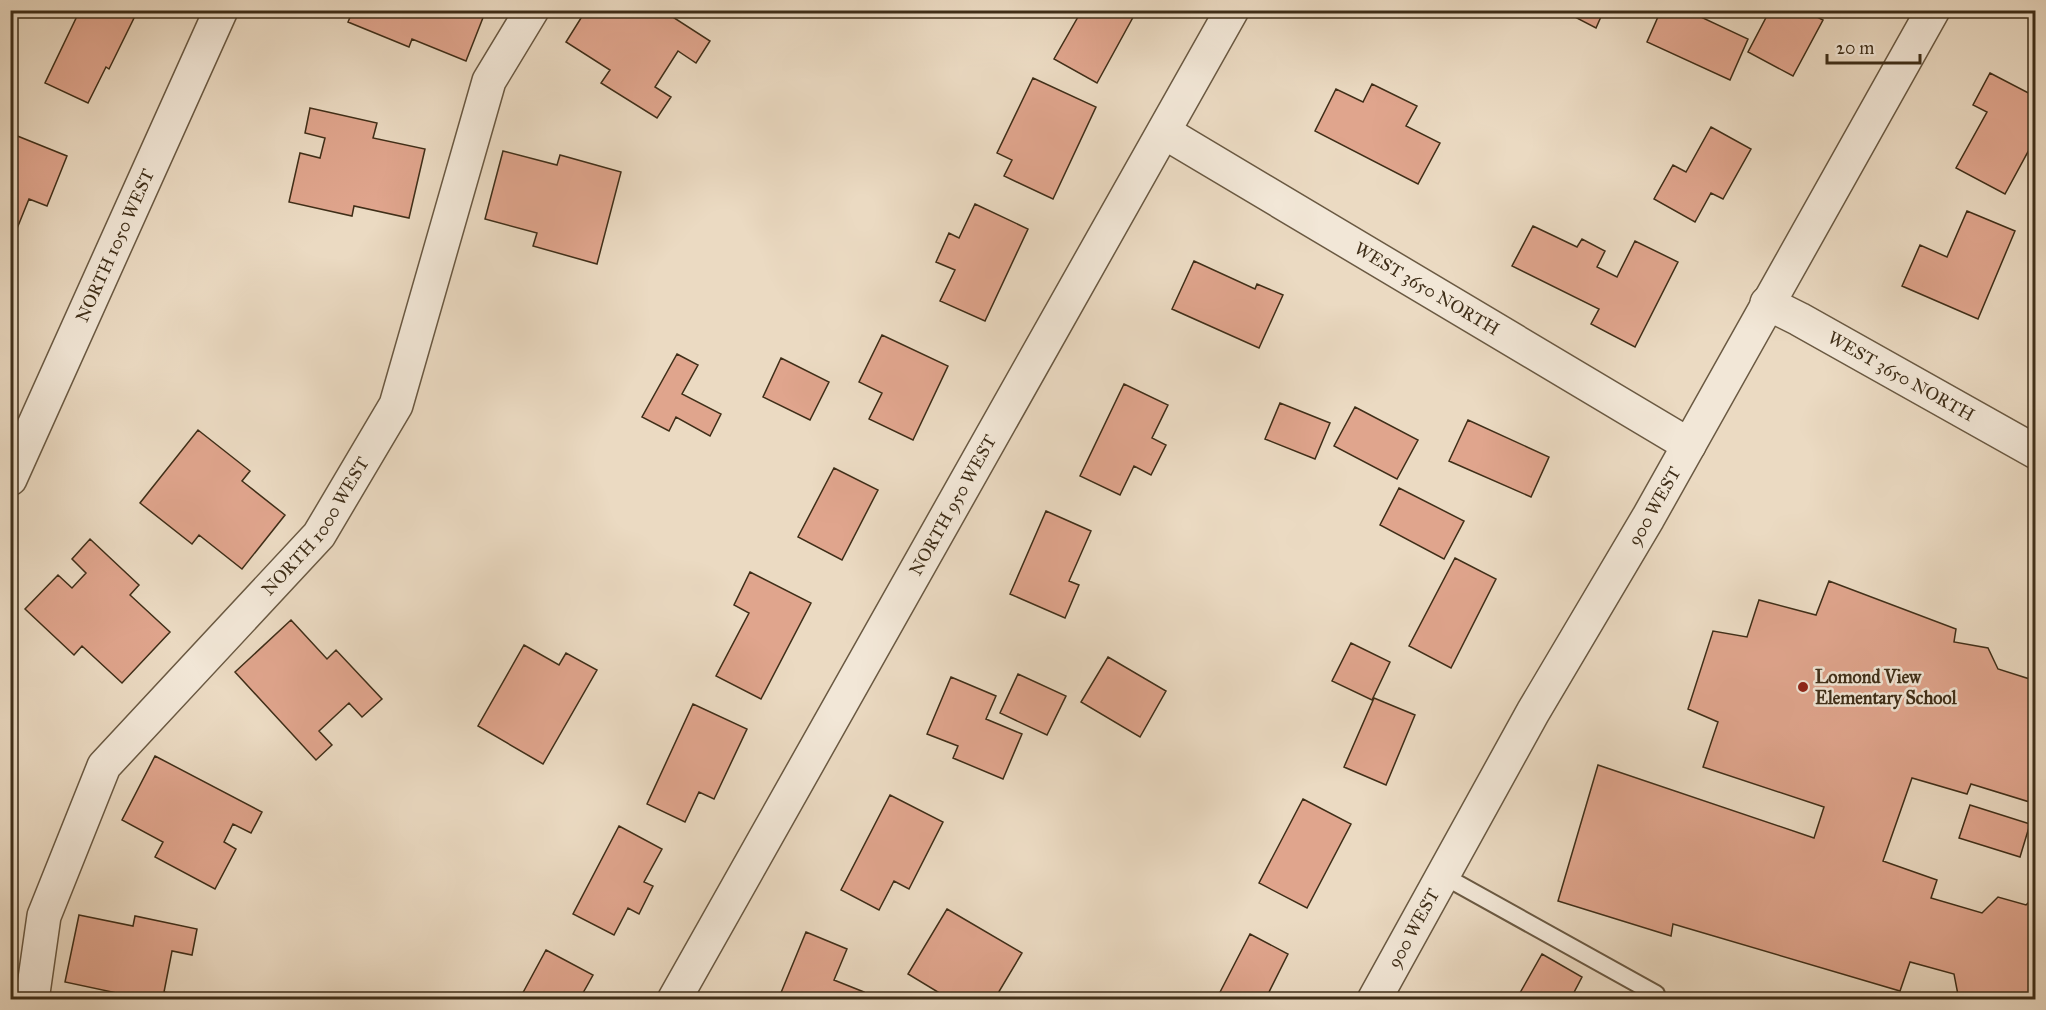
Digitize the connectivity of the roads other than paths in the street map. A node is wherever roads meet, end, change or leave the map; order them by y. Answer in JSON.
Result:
{"nodes":[{"id":1,"x":221,"y":10,"type":"edge"},
{"id":2,"x":532,"y":10,"type":"edge"},
{"id":3,"x":1232,"y":10,"type":"edge"},
{"id":4,"x":1933,"y":10,"type":"edge"},
{"id":5,"x":1164,"y":132,"type":"junction"},
{"id":6,"x":1767,"y":303,"type":"junction"},
{"id":7,"x":1689,"y":445,"type":"junction"},
{"id":8,"x":2036,"y":452,"type":"edge"},
{"id":9,"x":10,"y":479,"type":"edge"},
{"id":10,"x":1442,"y":875,"type":"junction"},
{"id":11,"x":1656,"y":994,"type":"dead end"},
{"id":12,"x":32,"y":999,"type":"edge"},
{"id":13,"x":674,"y":999,"type":"edge"},
{"id":14,"x":1374,"y":999,"type":"edge"}],
"edges":[{"from":1,"to":9,"type":"street","name":"NORTH 1050 WEST"},
{"from":2,"to":12,"type":"street","name":"NORTH 1000 WEST"},
{"from":3,"to":5,"type":"street","name":"NORTH 950 WEST"},
{"from":4,"to":6,"type":"street","name":"900 WEST"},
{"from":5,"to":7,"type":"street","name":"WEST 3650 NORTH"},
{"from":5,"to":13,"type":"street","name":"NORTH 950 WEST"},
{"from":6,"to":7,"type":"street","name":"900 WEST"},
{"from":6,"to":8,"type":"street","name":"WEST 3650 NORTH"},
{"from":7,"to":10,"type":"street","name":"900 WEST"},
{"from":10,"to":11,"type":"lane"},
{"from":10,"to":14,"type":"street","name":"900 WEST"}]}
